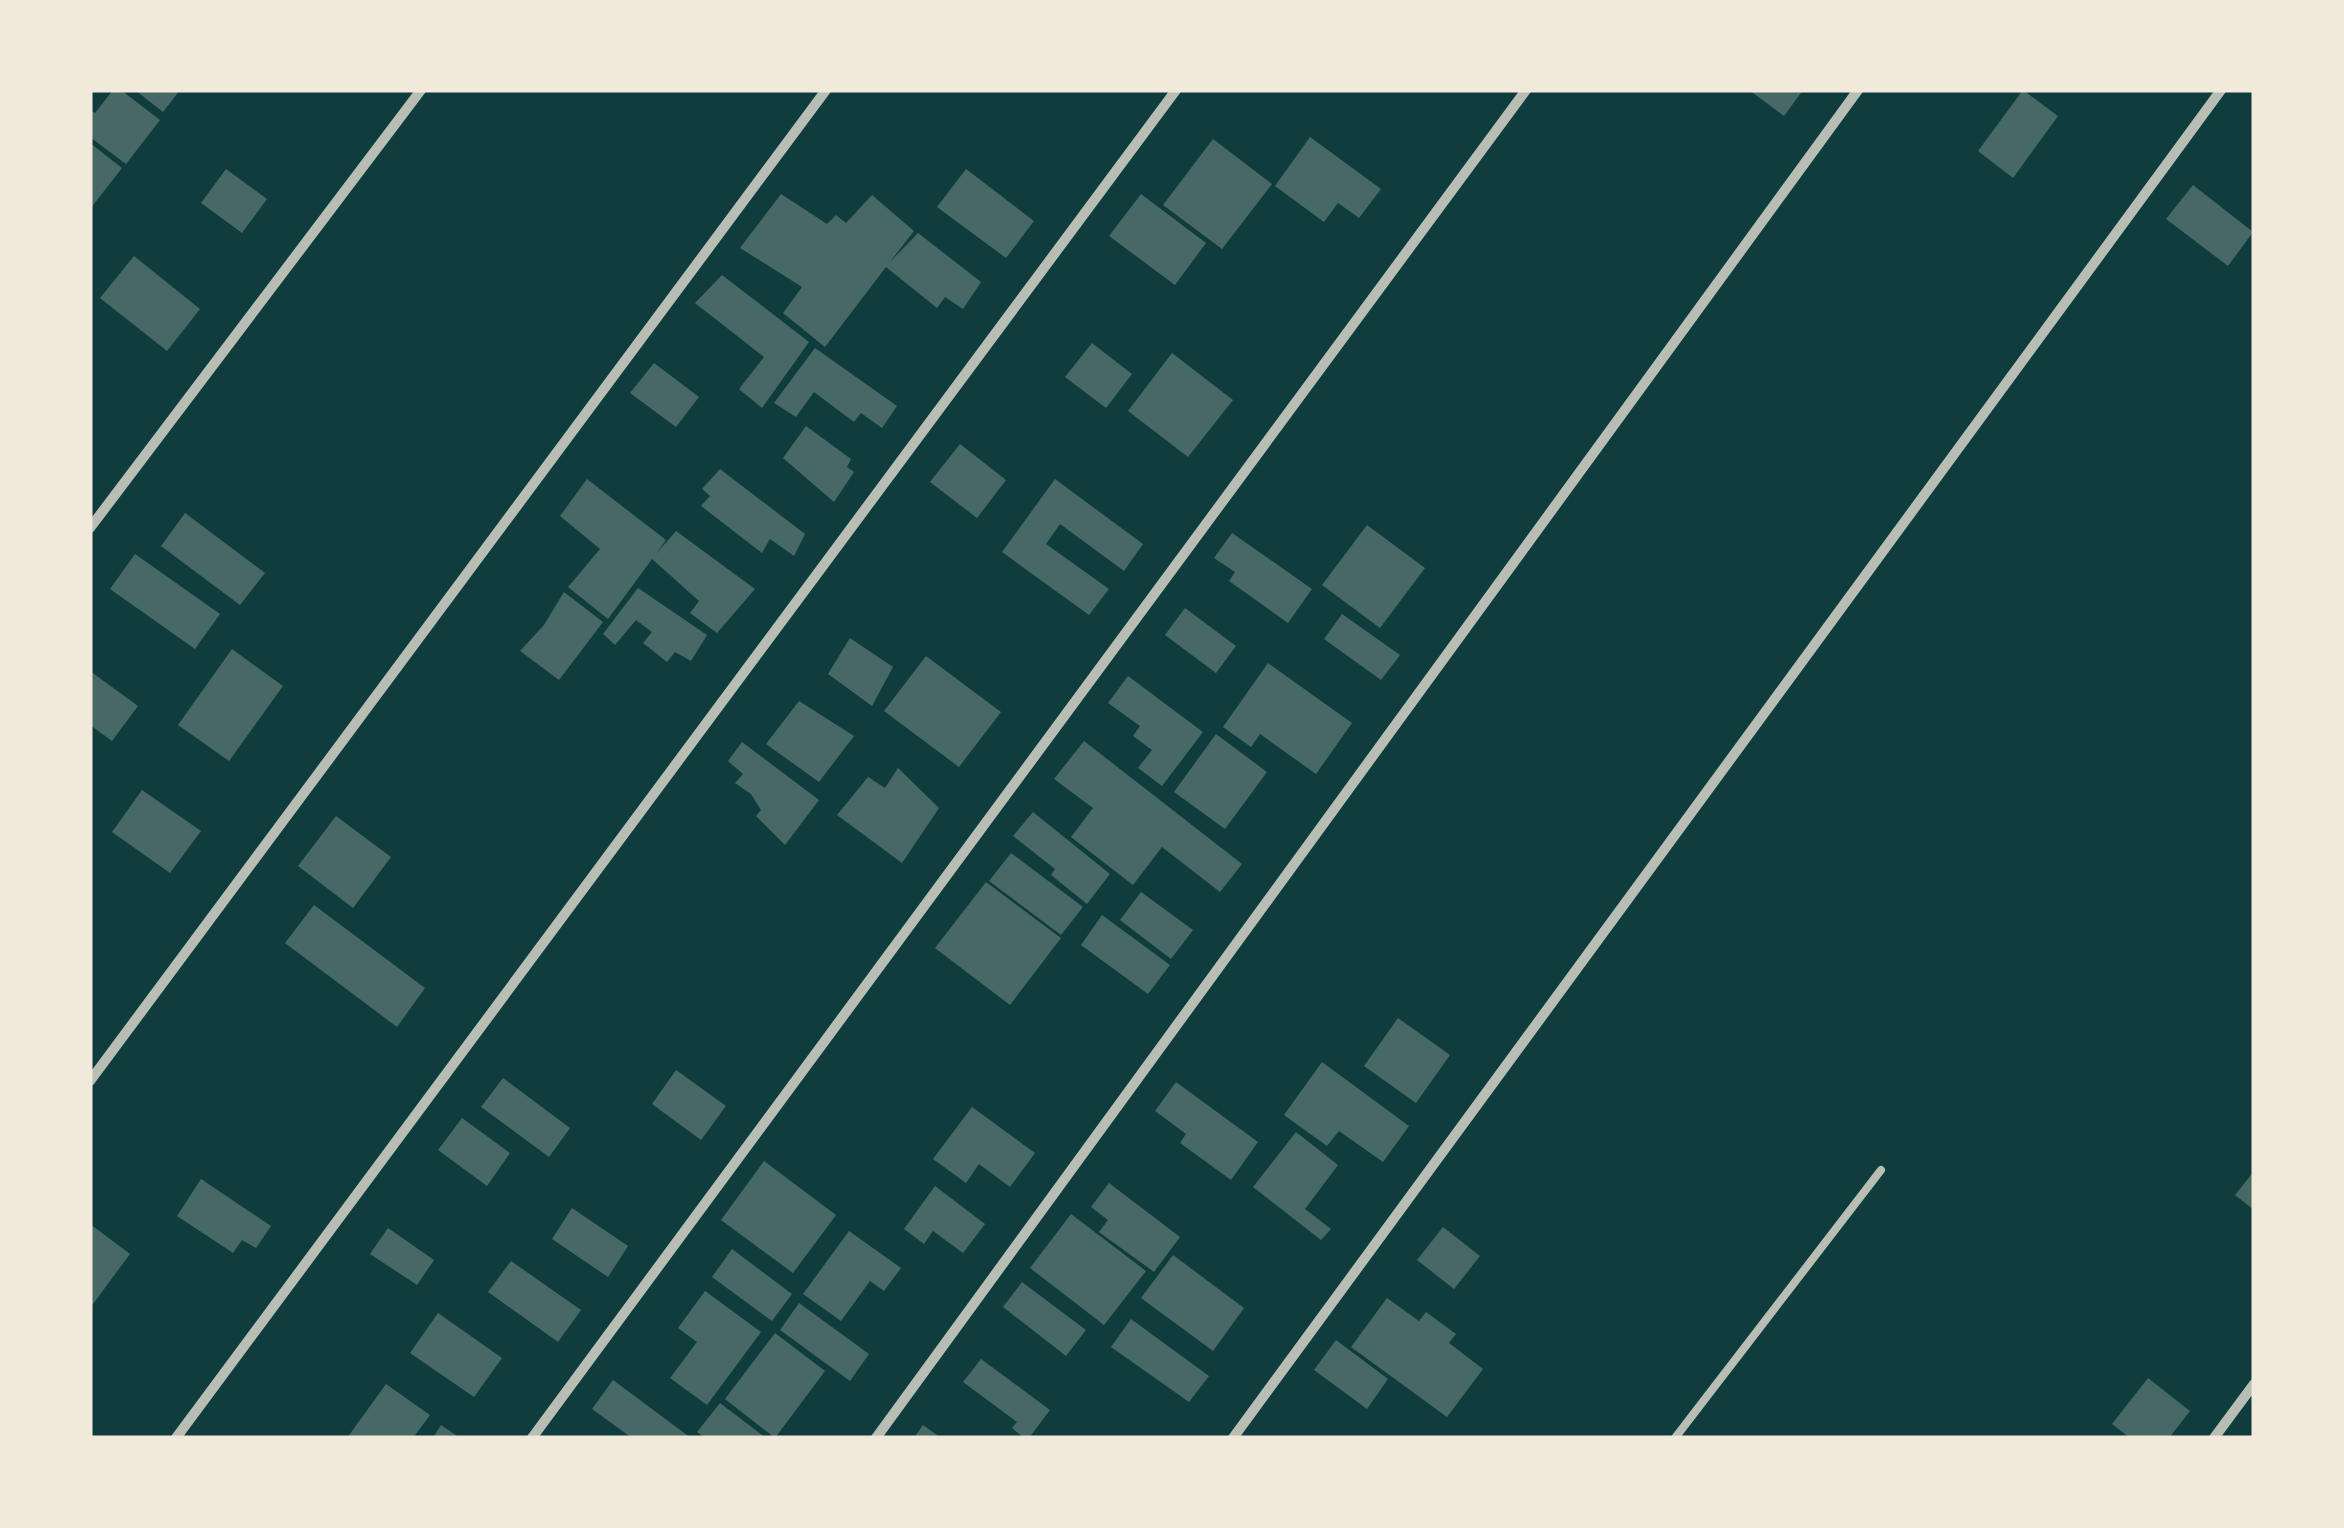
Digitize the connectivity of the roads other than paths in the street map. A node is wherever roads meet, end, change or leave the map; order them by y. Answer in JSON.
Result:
{"nodes":[{"id":1,"x":421,"y":90,"type":"edge"},
{"id":2,"x":826,"y":90,"type":"edge"},
{"id":3,"x":1176,"y":90,"type":"edge"},
{"id":4,"x":1526,"y":90,"type":"edge"},
{"id":5,"x":1858,"y":90,"type":"edge"},
{"id":6,"x":2221,"y":90,"type":"edge"},
{"id":7,"x":90,"y":528,"type":"edge"},
{"id":8,"x":90,"y":1082,"type":"edge"},
{"id":9,"x":1881,"y":1170,"type":"dead end"},
{"id":10,"x":2254,"y":1384,"type":"edge"},
{"id":11,"x":176,"y":1438,"type":"edge"},
{"id":12,"x":532,"y":1438,"type":"edge"},
{"id":13,"x":876,"y":1438,"type":"edge"},
{"id":14,"x":1233,"y":1438,"type":"edge"},
{"id":15,"x":1674,"y":1438,"type":"edge"},
{"id":16,"x":2214,"y":1438,"type":"edge"}],
"edges":[{"from":1,"to":7,"type":"street"},
{"from":2,"to":8,"type":"street"},
{"from":3,"to":11,"type":"street"},
{"from":4,"to":12,"type":"street"},
{"from":5,"to":13,"type":"street"},
{"from":6,"to":14,"type":"street"},
{"from":9,"to":15,"type":"lane"},
{"from":10,"to":16,"type":"street"}]}
